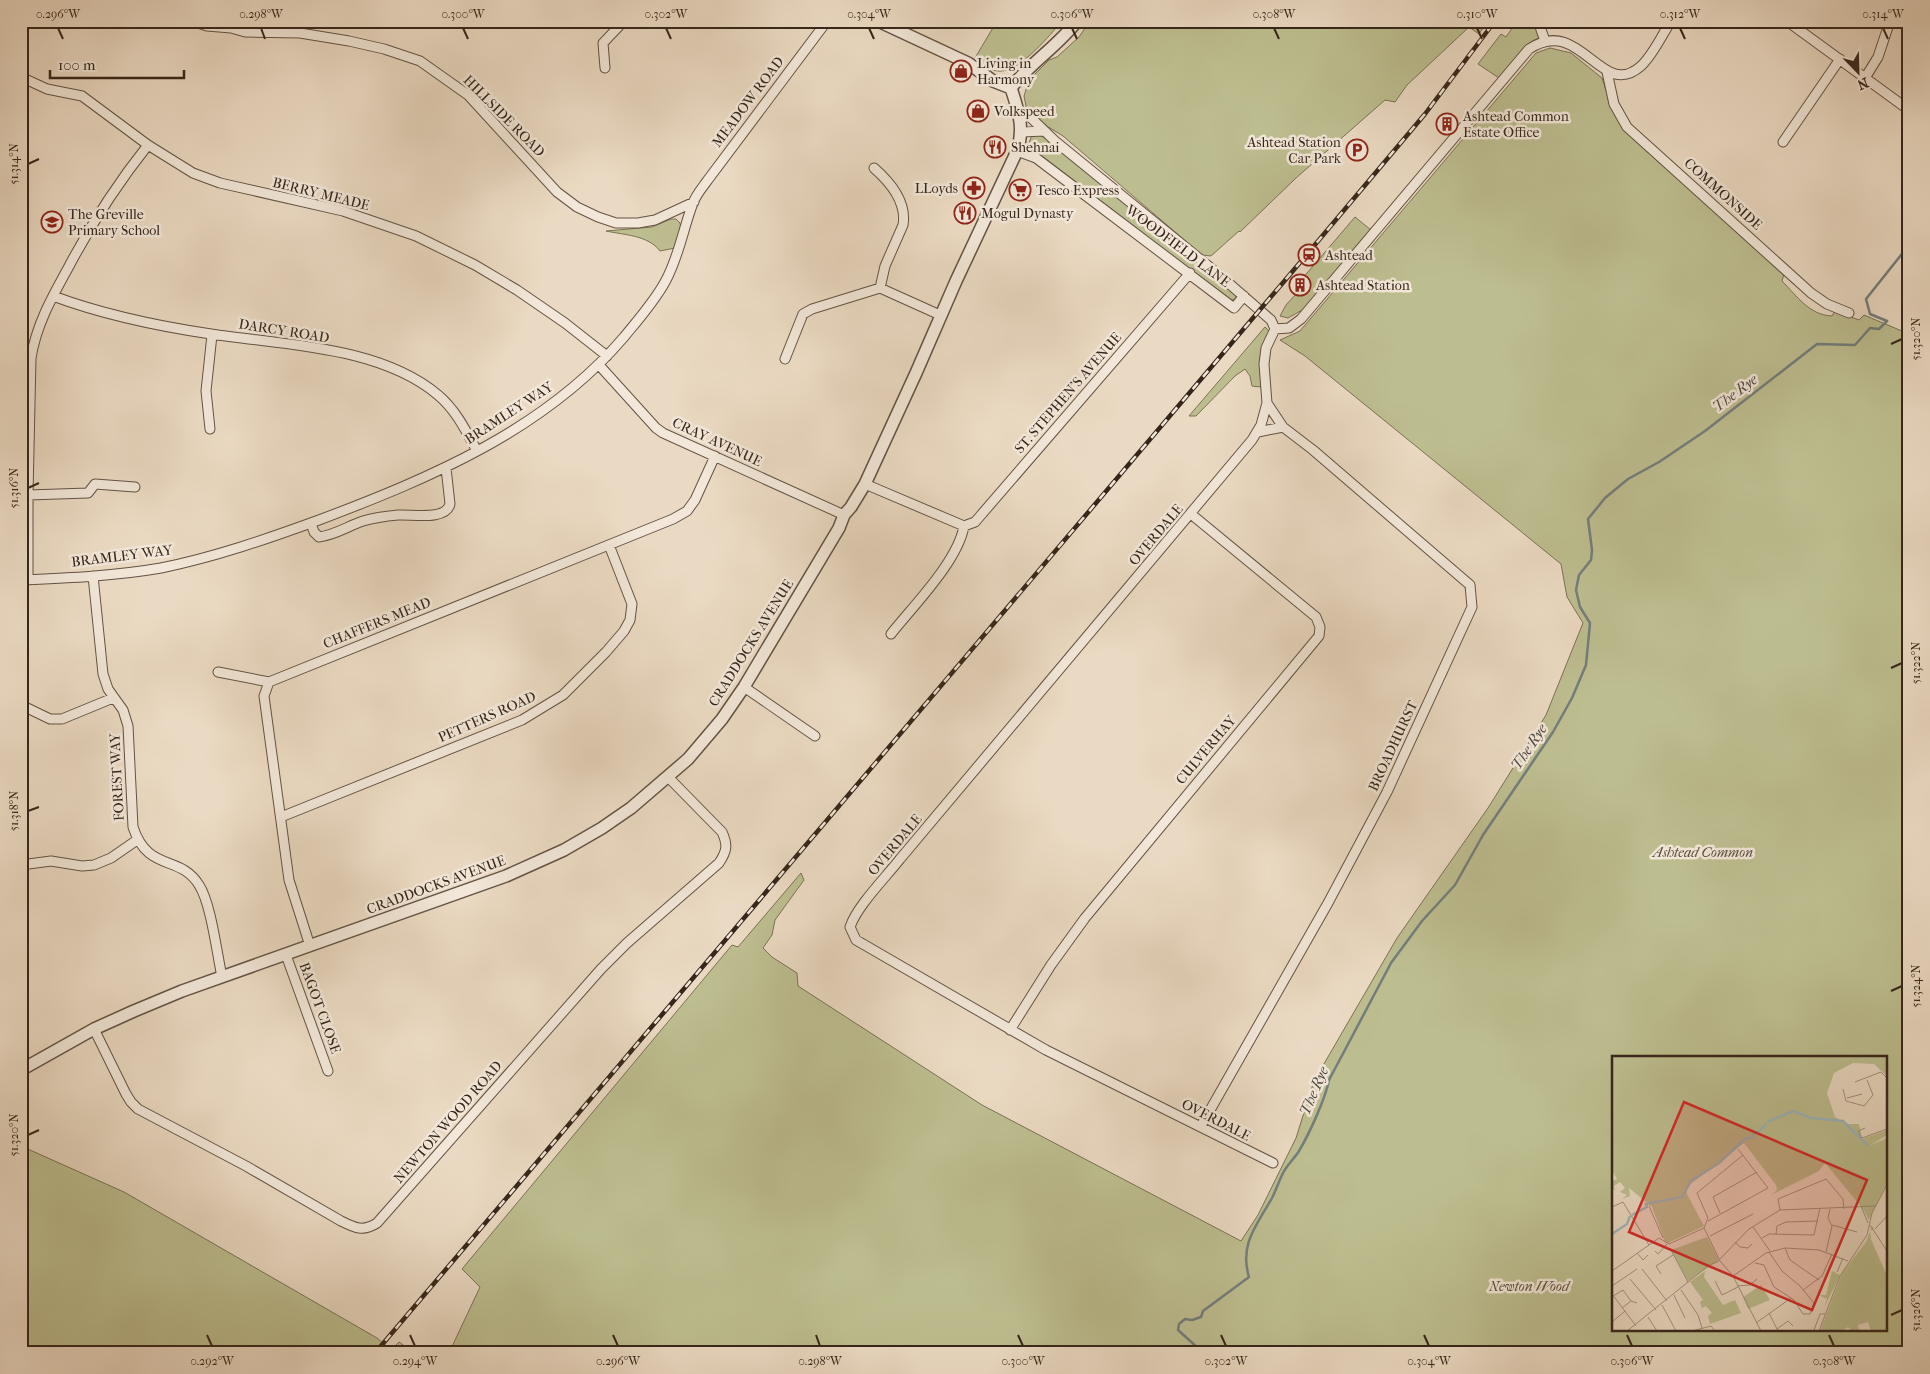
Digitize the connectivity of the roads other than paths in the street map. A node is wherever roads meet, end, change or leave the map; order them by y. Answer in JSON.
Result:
{"nodes":[{"id":1,"x":192,"y":21,"type":"edge"},
{"id":2,"x":624,"y":21,"type":"edge"},
{"id":3,"x":827,"y":21,"type":"edge"},
{"id":4,"x":878,"y":21,"type":"edge"},
{"id":5,"x":1077,"y":21,"type":"edge"},
{"id":6,"x":1538,"y":21,"type":"edge"},
{"id":7,"x":1671,"y":21,"type":"edge"},
{"id":8,"x":1786,"y":21,"type":"edge"},
{"id":9,"x":1890,"y":21,"type":"edge"},
{"id":10,"x":232,"y":25,"type":"edge"},
{"id":11,"x":1545,"y":41,"type":"junction"},
{"id":12,"x":1840,"y":59,"type":"junction"},
{"id":13,"x":605,"y":68,"type":"dead end"},
{"id":14,"x":1607,"y":72,"type":"junction"},
{"id":15,"x":21,"y":77,"type":"edge"},
{"id":16,"x":1865,"y":78,"type":"junction"},
{"id":17,"x":1011,"y":88,"type":"junction"},
{"id":18,"x":1018,"y":110,"type":"junction"},
{"id":19,"x":1909,"y":110,"type":"edge"},
{"id":20,"x":1044,"y":131,"type":"junction"},
{"id":21,"x":1022,"y":132,"type":"junction"},
{"id":22,"x":1783,"y":142,"type":"dead end"},
{"id":23,"x":148,"y":144,"type":"junction"},
{"id":24,"x":1017,"y":151,"type":"junction"},
{"id":25,"x":874,"y":168,"type":"dead end"},
{"id":26,"x":694,"y":202,"type":"junction"},
{"id":27,"x":1190,"y":273,"type":"junction"},
{"id":28,"x":880,"y":288,"type":"junction"},
{"id":29,"x":53,"y":296,"type":"junction"},
{"id":30,"x":1244,"y":296,"type":"junction"},
{"id":31,"x":1849,"y":313,"type":"dead end"},
{"id":32,"x":940,"y":315,"type":"junction"},
{"id":33,"x":1275,"y":328,"type":"junction"},
{"id":34,"x":212,"y":334,"type":"junction"},
{"id":35,"x":607,"y":356,"type":"junction"},
{"id":36,"x":785,"y":359,"type":"dead end"},
{"id":37,"x":599,"y":365,"type":"junction"},
{"id":38,"x":1267,"y":403,"type":"junction"},
{"id":39,"x":1283,"y":427,"type":"junction"},
{"id":40,"x":210,"y":429,"type":"dead end"},
{"id":41,"x":1258,"y":432,"type":"junction"},
{"id":42,"x":478,"y":451,"type":"junction"},
{"id":43,"x":715,"y":456,"type":"junction"},
{"id":44,"x":446,"y":468,"type":"junction"},
{"id":45,"x":865,"y":484,"type":"junction"},
{"id":46,"x":135,"y":488,"type":"dead end"},
{"id":47,"x":28,"y":495,"type":"junction"},
{"id":48,"x":1191,"y":514,"type":"junction"},
{"id":49,"x":844,"y":515,"type":"junction"},
{"id":50,"x":311,"y":523,"type":"junction"},
{"id":51,"x":964,"y":526,"type":"junction"},
{"id":52,"x":609,"y":545,"type":"junction"},
{"id":53,"x":93,"y":576,"type":"junction"},
{"id":54,"x":25,"y":580,"type":"edge"},
{"id":55,"x":891,"y":634,"type":"dead end"},
{"id":56,"x":218,"y":672,"type":"dead end"},
{"id":57,"x":269,"y":682,"type":"junction"},
{"id":58,"x":744,"y":687,"type":"junction"},
{"id":59,"x":113,"y":698,"type":"junction"},
{"id":60,"x":21,"y":704,"type":"edge"},
{"id":61,"x":815,"y":736,"type":"dead end"},
{"id":62,"x":668,"y":777,"type":"junction"},
{"id":63,"x":281,"y":817,"type":"junction"},
{"id":64,"x":138,"y":840,"type":"junction"},
{"id":65,"x":21,"y":865,"type":"edge"},
{"id":66,"x":310,"y":946,"type":"junction"},
{"id":67,"x":286,"y":955,"type":"junction"},
{"id":68,"x":222,"y":977,"type":"junction"},
{"id":69,"x":94,"y":1030,"type":"junction"},
{"id":70,"x":1010,"y":1030,"type":"junction"},
{"id":71,"x":21,"y":1070,"type":"edge"},
{"id":72,"x":328,"y":1072,"type":"dead end"},
{"id":73,"x":1201,"y":1126,"type":"junction"},
{"id":74,"x":1273,"y":1163,"type":"dead end"}],
"edges":[{"from":1,"to":10,"type":"street","name":"HILLSIDE ROAD"},
{"from":2,"to":13,"type":"street"},
{"from":3,"to":26,"type":"street","name":"MEADOW ROAD"},
{"from":4,"to":17,"type":"street"},
{"from":5,"to":17,"type":"street"},
{"from":6,"to":11,"type":"street"},
{"from":7,"to":14,"type":"street"},
{"from":8,"to":12,"type":"street"},
{"from":9,"to":16,"type":"street"},
{"from":10,"to":26,"type":"street","name":"HILLSIDE ROAD"},
{"from":11,"to":14,"type":"street"},
{"from":11,"to":33,"type":"street"},
{"from":12,"to":16,"type":"street"},
{"from":12,"to":22,"type":"street"},
{"from":14,"to":31,"type":"street","name":"COMMONSIDE"},
{"from":15,"to":23,"type":"street","name":"BERRY MEADE"},
{"from":16,"to":19,"type":"street"},
{"from":17,"to":18,"type":"street"},
{"from":18,"to":20,"type":"street","name":"WOODFIELD LANE"},
{"from":18,"to":21,"type":"street","name":"CRADDOCKS AVENUE"},
{"from":20,"to":21,"type":"street"},
{"from":20,"to":30,"type":"street","name":"WOODFIELD LANE"},
{"from":21,"to":24,"type":"street","name":"CRADDOCKS AVENUE"},
{"from":23,"to":29,"type":"street"},
{"from":23,"to":35,"type":"street","name":"BERRY MEADE"},
{"from":24,"to":27,"type":"street","name":"WOODFIELD LANE"},
{"from":24,"to":32,"type":"street","name":"CRADDOCKS AVENUE"},
{"from":25,"to":28,"type":"street"},
{"from":26,"to":35,"type":"street","name":"BRAMLEY WAY"},
{"from":27,"to":30,"type":"street","name":"WOODFIELD LANE"},
{"from":27,"to":51,"type":"street","name":"ST. STEPHEN'S AVENUE"},
{"from":28,"to":32,"type":"street"},
{"from":28,"to":36,"type":"street"},
{"from":29,"to":34,"type":"street","name":"DARCY ROAD"},
{"from":29,"to":47,"type":"street"},
{"from":30,"to":33,"type":"street","name":"WOODFIELD LANE"},
{"from":32,"to":45,"type":"street","name":"CRADDOCKS AVENUE"},
{"from":33,"to":38,"type":"street","name":"BROADHURST"},
{"from":34,"to":40,"type":"street"},
{"from":34,"to":42,"type":"street","name":"DARCY ROAD"},
{"from":35,"to":37,"type":"street","name":"BRAMLEY WAY"},
{"from":37,"to":42,"type":"street","name":"BRAMLEY WAY"},
{"from":37,"to":43,"type":"street","name":"CRAY AVENUE"},
{"from":38,"to":39,"type":"street","name":"BROADHURST"},
{"from":38,"to":41,"type":"street","name":"OVERDALE"},
{"from":39,"to":41,"type":"street"},
{"from":39,"to":73,"type":"street","name":"BROADHURST"},
{"from":41,"to":48,"type":"street","name":"OVERDALE"},
{"from":42,"to":44,"type":"street","name":"BRAMLEY WAY"},
{"from":43,"to":49,"type":"street","name":"CRAY AVENUE"},
{"from":43,"to":52,"type":"street","name":"CHAFFERS MEAD"},
{"from":44,"to":50,"type":"street","name":"BRAMLEY WAY"},
{"from":44,"to":50,"type":"street"},
{"from":45,"to":49,"type":"street","name":"CRADDOCKS AVENUE"},
{"from":45,"to":51,"type":"street"},
{"from":46,"to":47,"type":"street"},
{"from":47,"to":54,"type":"street"},
{"from":48,"to":70,"type":"street","name":"CULVERHAY"},
{"from":48,"to":70,"type":"street","name":"OVERDALE"},
{"from":49,"to":58,"type":"street","name":"CRADDOCKS AVENUE"},
{"from":50,"to":53,"type":"street","name":"BRAMLEY WAY"},
{"from":51,"to":55,"type":"street"},
{"from":52,"to":57,"type":"street","name":"CHAFFERS MEAD"},
{"from":52,"to":63,"type":"street","name":"PETTERS ROAD"},
{"from":53,"to":54,"type":"street","name":"BRAMLEY WAY"},
{"from":53,"to":59,"type":"street","name":"FOREST WAY"},
{"from":56,"to":57,"type":"street"},
{"from":57,"to":63,"type":"street"},
{"from":58,"to":61,"type":"street"},
{"from":58,"to":62,"type":"street","name":"CRADDOCKS AVENUE"},
{"from":59,"to":60,"type":"street"},
{"from":59,"to":64,"type":"street","name":"FOREST WAY"},
{"from":62,"to":66,"type":"street","name":"CRADDOCKS AVENUE"},
{"from":62,"to":69,"type":"street","name":"NEWTON WOOD ROAD"},
{"from":63,"to":66,"type":"street"},
{"from":64,"to":65,"type":"street"},
{"from":64,"to":68,"type":"street"},
{"from":66,"to":67,"type":"street","name":"CRADDOCKS AVENUE"},
{"from":67,"to":68,"type":"street","name":"CRADDOCKS AVENUE"},
{"from":67,"to":72,"type":"street","name":"BAGOT CLOSE"},
{"from":68,"to":69,"type":"street","name":"CRADDOCKS AVENUE"},
{"from":69,"to":71,"type":"street","name":"CRADDOCKS AVENUE"},
{"from":70,"to":73,"type":"street","name":"OVERDALE"},
{"from":73,"to":74,"type":"street","name":"OVERDALE"}]}
